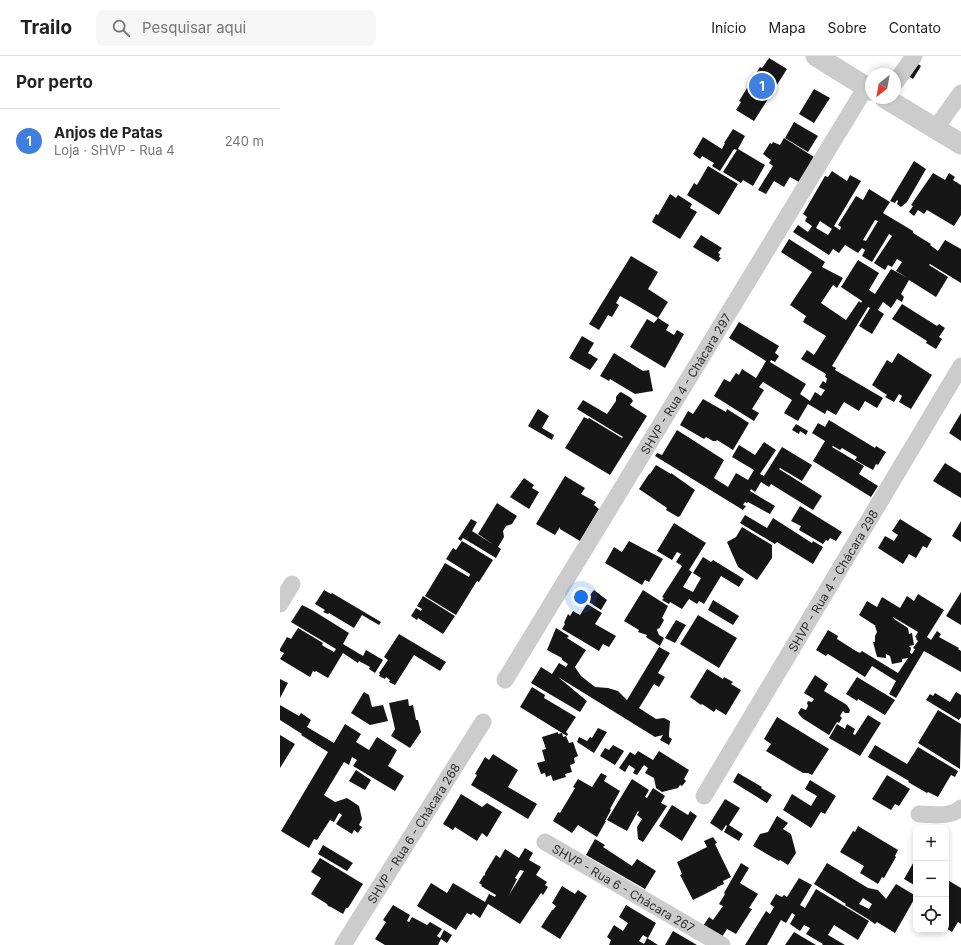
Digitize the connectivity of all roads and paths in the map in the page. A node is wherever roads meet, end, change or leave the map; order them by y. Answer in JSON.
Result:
{"nodes":[{"id":1,"x":816,"y":56,"type":"edge"},
{"id":2,"x":914,"y":56,"type":"edge"},
{"id":3,"x":901,"y":74,"type":"edge"},
{"id":4,"x":865,"y":86,"type":"edge"},
{"id":5,"x":865,"y":93,"type":"edge"},
{"id":6,"x":957,"y":98,"type":"edge"},
{"id":7,"x":895,"y":104,"type":"edge"},
{"id":8,"x":935,"y":129,"type":"junction"},
{"id":9,"x":961,"y":144,"type":"edge"},
{"id":10,"x":961,"y":366,"type":"edge"},
{"id":11,"x":292,"y":584,"type":"dead end"},
{"id":12,"x":280,"y":604,"type":"edge"},
{"id":13,"x":505,"y":680,"type":"dead end"},
{"id":14,"x":484,"y":722,"type":"dead end"},
{"id":15,"x":704,"y":796,"type":"dead end"},
{"id":16,"x":961,"y":808,"type":"edge"},
{"id":17,"x":919,"y":814,"type":"dead end"},
{"id":18,"x":546,"y":842,"type":"dead end"},
{"id":19,"x":343,"y":945,"type":"edge"},
{"id":20,"x":722,"y":945,"type":"edge"}],
"edges":[{"from":1,"to":4,"type":"street"},
{"from":2,"to":3,"type":"street"},
{"from":5,"to":13,"type":"street","name":"SHVP - Rua 4 - Chácara 297"},
{"from":6,"to":8,"type":"street"},
{"from":7,"to":8,"type":"street"},
{"from":8,"to":9,"type":"street"},
{"from":10,"to":15,"type":"street","name":"SHVP - Rua 4 - Chácara 298"},
{"from":11,"to":12,"type":"street"},
{"from":14,"to":19,"type":"street","name":"SHVP - Rua 6 - Chácara 268"},
{"from":16,"to":17,"type":"street"},
{"from":18,"to":20,"type":"street","name":"SHVP - Rua 6 - Chácara 267"}]}
